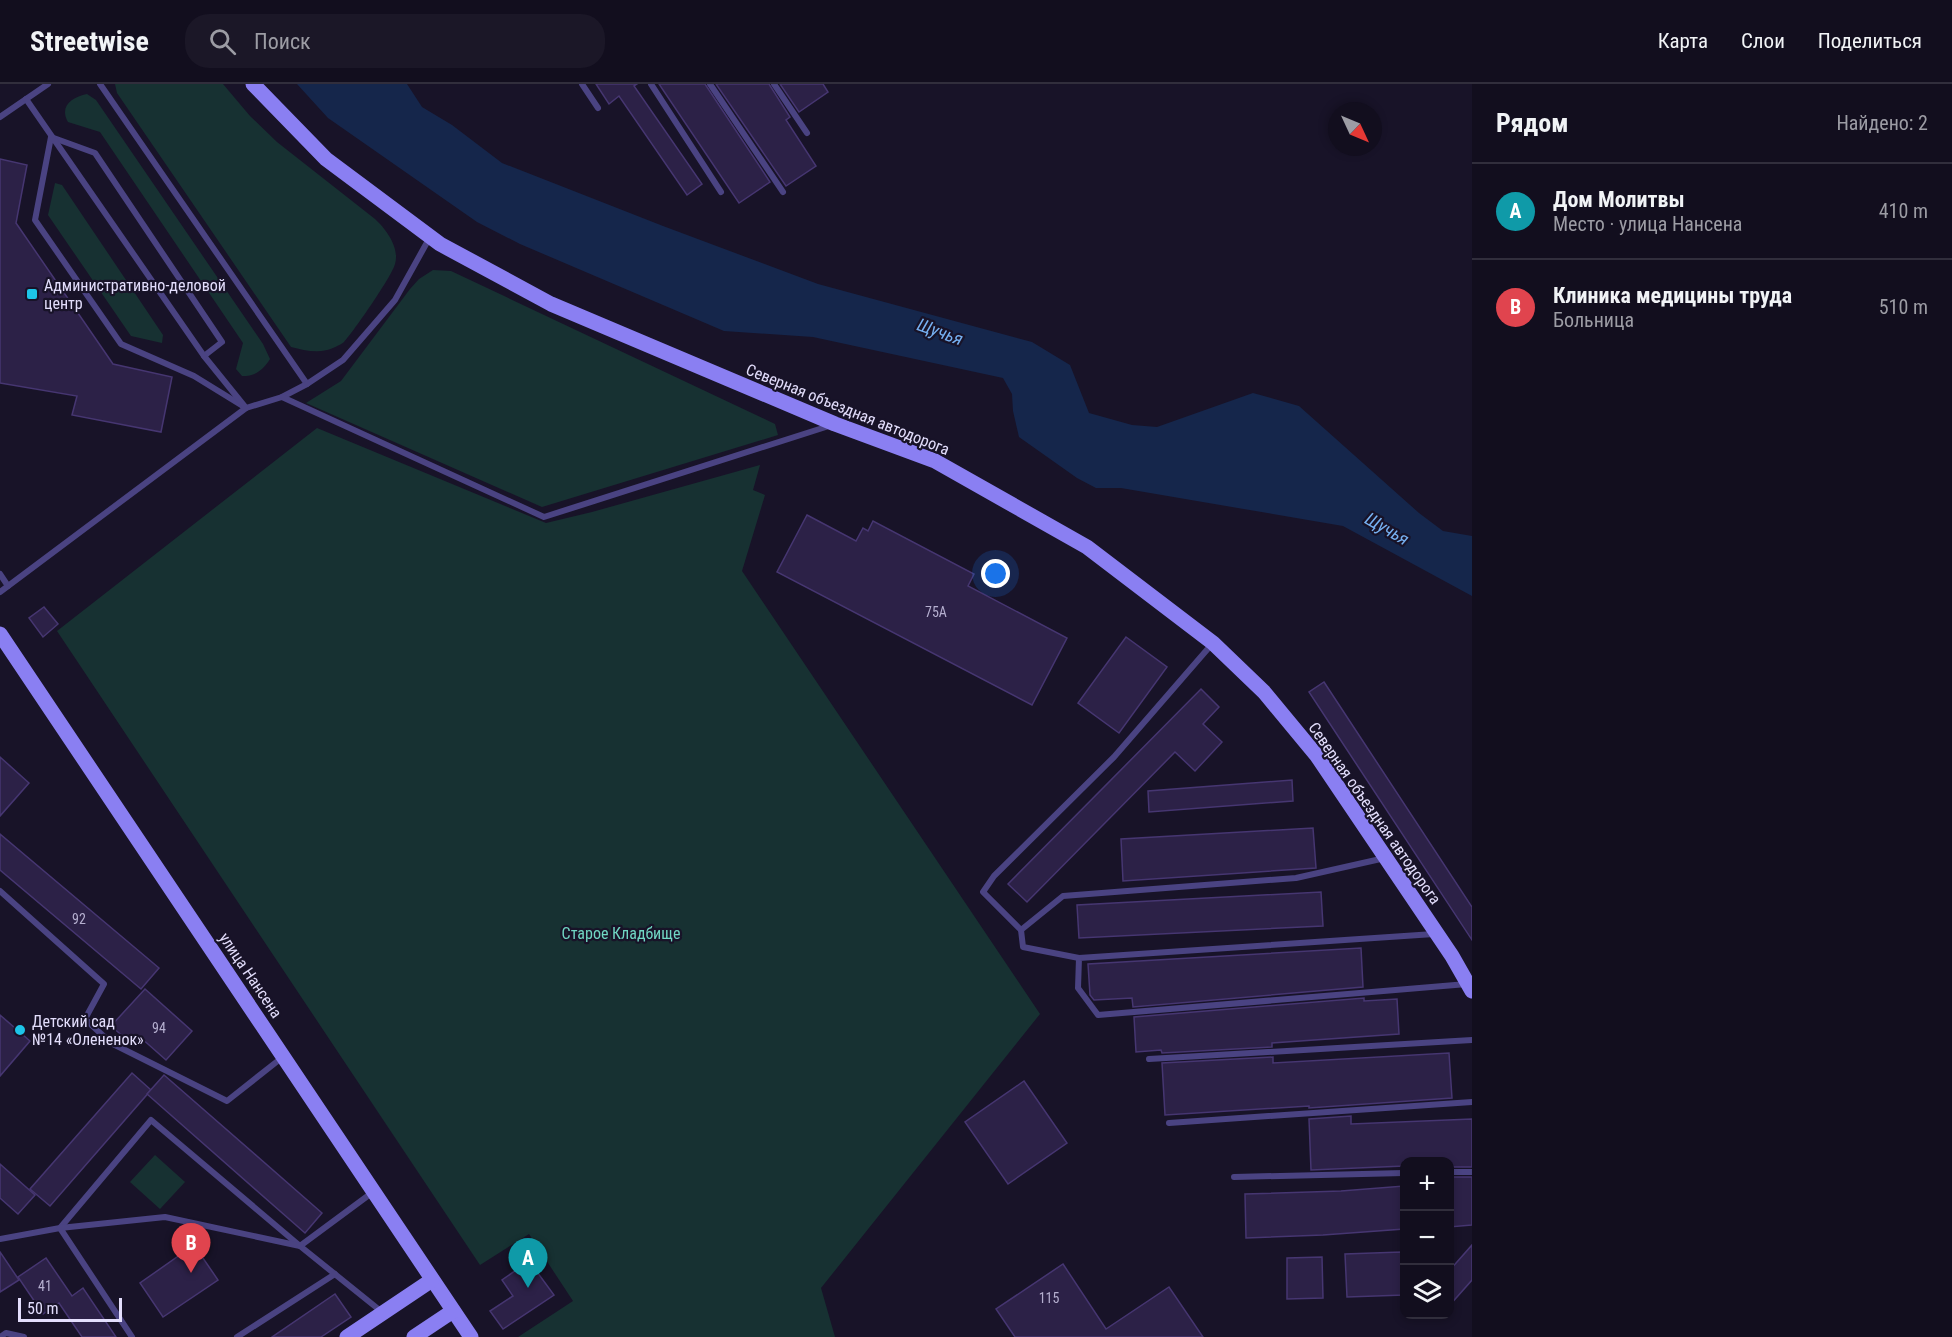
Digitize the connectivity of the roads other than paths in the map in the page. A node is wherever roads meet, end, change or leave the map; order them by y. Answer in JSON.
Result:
{"nodes":[{"id":1,"x":48,"y":84,"type":"edge"},
{"id":2,"x":100,"y":84,"type":"edge"},
{"id":3,"x":253,"y":84,"type":"edge"},
{"id":4,"x":582,"y":84,"type":"edge"},
{"id":5,"x":651,"y":84,"type":"edge"},
{"id":6,"x":710,"y":84,"type":"edge"},
{"id":7,"x":774,"y":84,"type":"edge"},
{"id":8,"x":26,"y":99,"type":"junction"},
{"id":9,"x":598,"y":108,"type":"dead end"},
{"id":10,"x":0,"y":117,"type":"edge"},
{"id":11,"x":807,"y":133,"type":"dead end"},
{"id":12,"x":51,"y":137,"type":"junction"},
{"id":13,"x":721,"y":192,"type":"dead end"},
{"id":14,"x":783,"y":192,"type":"dead end"},
{"id":15,"x":430,"y":236,"type":"junction"},
{"id":16,"x":204,"y":356,"type":"junction"},
{"id":17,"x":307,"y":384,"type":"junction"},
{"id":18,"x":282,"y":398,"type":"junction"},
{"id":19,"x":246,"y":408,"type":"junction"},
{"id":20,"x":835,"y":424,"type":"junction"},
{"id":21,"x":0,"y":574,"type":"edge"},
{"id":22,"x":8,"y":586,"type":"junction"},
{"id":23,"x":0,"y":592,"type":"edge"},
{"id":24,"x":0,"y":634,"type":"edge"},
{"id":25,"x":1213,"y":643,"type":"junction"},
{"id":26,"x":1385,"y":858,"type":"junction"},
{"id":27,"x":0,"y":891,"type":"edge"},
{"id":28,"x":1022,"y":930,"type":"junction"},
{"id":29,"x":1436,"y":933,"type":"junction"},
{"id":30,"x":1079,"y":958,"type":"junction"},
{"id":31,"x":1470,"y":987,"type":"edge"},
{"id":32,"x":1472,"y":1040,"type":"edge"},
{"id":33,"x":284,"y":1056,"type":"junction"},
{"id":34,"x":1149,"y":1059,"type":"dead end"},
{"id":35,"x":1472,"y":1102,"type":"edge"},
{"id":36,"x":1169,"y":1123,"type":"dead end"},
{"id":37,"x":1454,"y":1172,"type":"edge"},
{"id":38,"x":1472,"y":1172,"type":"edge"},
{"id":39,"x":1400,"y":1173,"type":"edge"},
{"id":40,"x":1234,"y":1178,"type":"dead end"},
{"id":41,"x":374,"y":1191,"type":"junction"},
{"id":42,"x":60,"y":1228,"type":"junction"},
{"id":43,"x":0,"y":1239,"type":"edge"},
{"id":44,"x":300,"y":1246,"type":"junction"},
{"id":45,"x":335,"y":1274,"type":"junction"},
{"id":46,"x":432,"y":1280,"type":"junction"},
{"id":47,"x":453,"y":1311,"type":"junction"},
{"id":48,"x":383,"y":1313,"type":"junction"},
{"id":49,"x":0,"y":1337,"type":"edge"},
{"id":50,"x":24,"y":1337,"type":"edge"},
{"id":51,"x":132,"y":1337,"type":"edge"},
{"id":52,"x":237,"y":1337,"type":"edge"},
{"id":53,"x":347,"y":1337,"type":"edge"},
{"id":54,"x":414,"y":1337,"type":"edge"},
{"id":55,"x":471,"y":1337,"type":"edge"}],
"edges":[{"from":1,"to":8,"type":"lane"},
{"from":2,"to":17,"type":"lane"},
{"from":3,"to":15,"type":"street","name":"Северная объездная автодорога"},
{"from":4,"to":9,"type":"lane"},
{"from":5,"to":13,"type":"lane"},
{"from":6,"to":14,"type":"lane"},
{"from":7,"to":11,"type":"lane"},
{"from":8,"to":10,"type":"lane"},
{"from":8,"to":12,"type":"lane"},
{"from":12,"to":16,"type":"lane"},
{"from":12,"to":16,"type":"lane"},
{"from":12,"to":19,"type":"lane"},
{"from":15,"to":17,"type":"lane"},
{"from":15,"to":20,"type":"street","name":"Северная объездная автодорога"},
{"from":16,"to":19,"type":"lane"},
{"from":17,"to":18,"type":"lane"},
{"from":18,"to":19,"type":"lane"},
{"from":18,"to":20,"type":"lane"},
{"from":19,"to":22,"type":"lane"},
{"from":20,"to":25,"type":"street","name":"Северная объездная автодорога"},
{"from":21,"to":22,"type":"lane"},
{"from":22,"to":23,"type":"lane"},
{"from":24,"to":33,"type":"street","name":"улица Нансена"},
{"from":25,"to":26,"type":"street","name":"Северная объездная автодорога"},
{"from":25,"to":28,"type":"lane"},
{"from":26,"to":28,"type":"lane"},
{"from":26,"to":29,"type":"street","name":"Северная объездная автодорога"},
{"from":27,"to":33,"type":"lane"},
{"from":28,"to":30,"type":"lane"},
{"from":29,"to":30,"type":"lane"},
{"from":29,"to":31,"type":"street","name":"Северная объездная автодорога"},
{"from":30,"to":31,"type":"lane"},
{"from":32,"to":34,"type":"lane"},
{"from":33,"to":41,"type":"street","name":"улица Нансена"},
{"from":35,"to":36,"type":"lane"},
{"from":37,"to":38,"type":"lane"},
{"from":39,"to":40,"type":"lane"},
{"from":41,"to":44,"type":"lane"},
{"from":41,"to":46,"type":"street","name":"улица Нансена"},
{"from":42,"to":43,"type":"lane"},
{"from":42,"to":44,"type":"lane"},
{"from":42,"to":44,"type":"lane"},
{"from":42,"to":51,"type":"lane"},
{"from":44,"to":45,"type":"lane"},
{"from":45,"to":48,"type":"lane"},
{"from":45,"to":52,"type":"lane"},
{"from":46,"to":47,"type":"street","name":"улица Нансена"},
{"from":46,"to":48,"type":"street"},
{"from":47,"to":54,"type":"street"},
{"from":47,"to":55,"type":"street","name":"улица Нансена"},
{"from":48,"to":53,"type":"street"},
{"from":49,"to":50,"type":"lane"}]}
